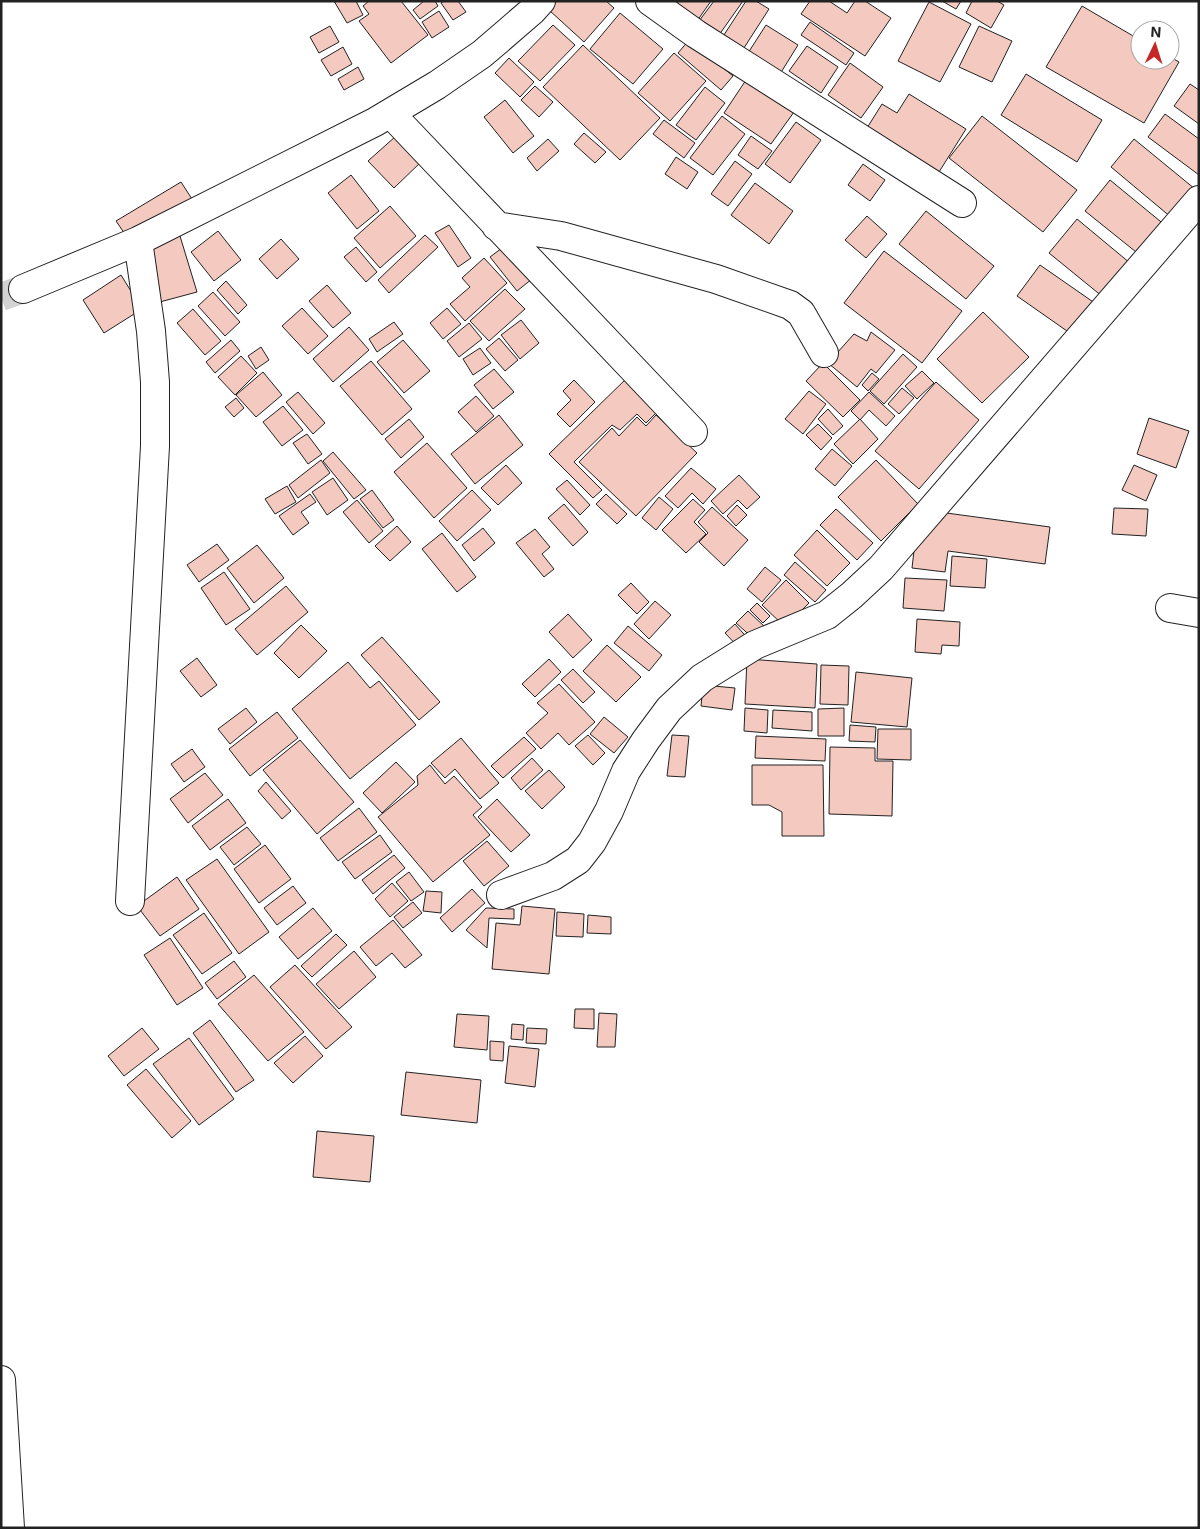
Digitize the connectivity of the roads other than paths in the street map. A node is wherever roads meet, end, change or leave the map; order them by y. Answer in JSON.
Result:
{"nodes":[{"id":1,"x":541,"y":1,"type":"edge"},
{"id":2,"x":650,"y":1,"type":"edge"},
{"id":3,"x":390,"y":113,"type":"junction"},
{"id":4,"x":1199,"y":200,"type":"edge"},
{"id":5,"x":962,"y":203,"type":"dead end"},
{"id":6,"x":496,"y":226,"type":"junction"},
{"id":7,"x":138,"y":241,"type":"junction"},
{"id":8,"x":23,"y":289,"type":"tunnel mouth"},
{"id":9,"x":824,"y":354,"type":"dead end"},
{"id":10,"x":693,"y":432,"type":"dead end"},
{"id":11,"x":1170,"y":608,"type":"dead end"},
{"id":12,"x":1199,"y":613,"type":"edge"},
{"id":13,"x":501,"y":894,"type":"dead end"},
{"id":14,"x":130,"y":901,"type":"dead end"},
{"id":15,"x":1,"y":1380,"type":"edge"},
{"id":16,"x":10,"y":1528,"type":"edge"}],
"edges":[{"from":1,"to":3,"type":"main road"},
{"from":2,"to":5,"type":"main road"},
{"from":3,"to":6,"type":"main road"},
{"from":3,"to":7,"type":"main road"},
{"from":4,"to":13,"type":"main road"},
{"from":6,"to":9,"type":"main road"},
{"from":6,"to":10,"type":"main road"},
{"from":7,"to":8,"type":"main road"},
{"from":7,"to":14,"type":"main road"},
{"from":11,"to":12,"type":"main road"},
{"from":15,"to":16,"type":"main road"}]}
